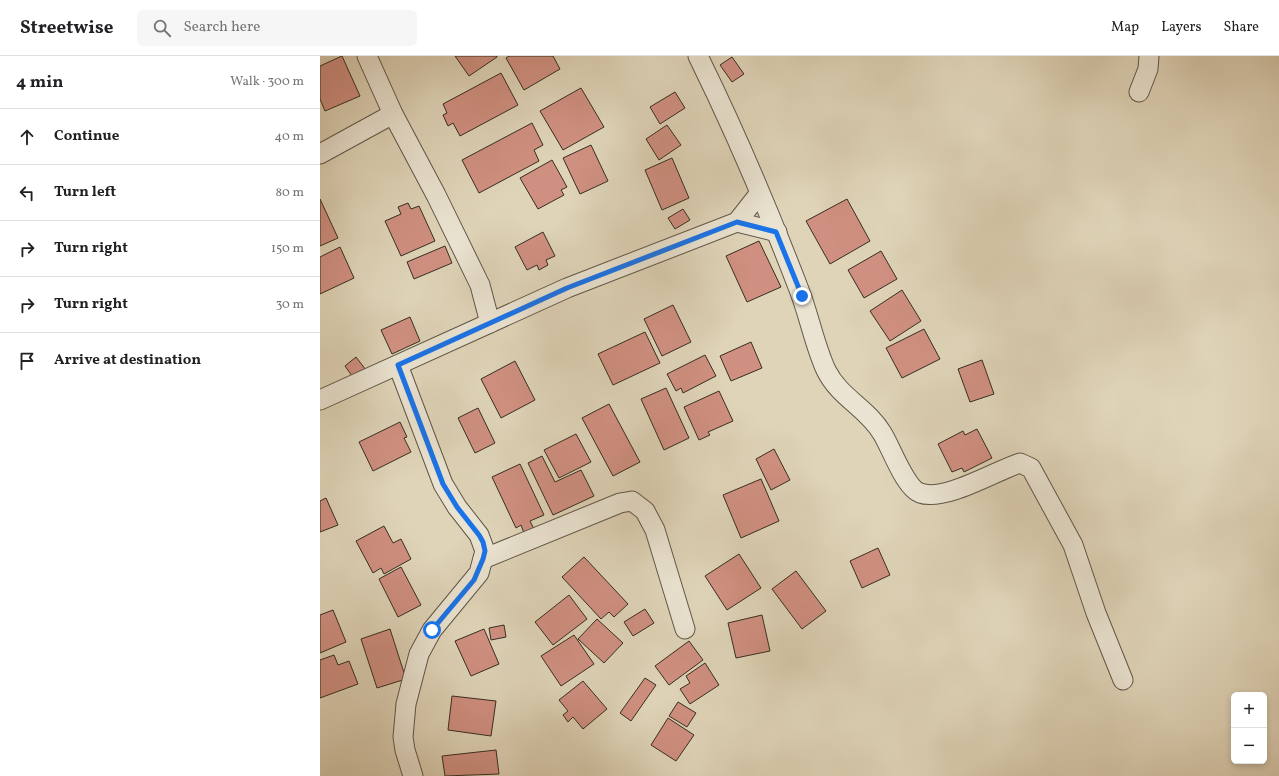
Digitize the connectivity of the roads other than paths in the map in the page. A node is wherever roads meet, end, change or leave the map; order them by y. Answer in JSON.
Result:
{"nodes":[{"id":1,"x":367,"y":56,"type":"edge"},
{"id":2,"x":698,"y":56,"type":"edge"},
{"id":3,"x":1149,"y":56,"type":"edge"},
{"id":4,"x":1139,"y":92,"type":"dead end"},
{"id":5,"x":393,"y":114,"type":"junction"},
{"id":6,"x":320,"y":154,"type":"edge"},
{"id":7,"x":759,"y":194,"type":"junction"},
{"id":8,"x":737,"y":222,"type":"junction"},
{"id":9,"x":776,"y":232,"type":"junction"},
{"id":10,"x":490,"y":323,"type":"junction"},
{"id":11,"x":398,"y":365,"type":"junction"},
{"id":12,"x":320,"y":400,"type":"edge"},
{"id":13,"x":483,"y":559,"type":"junction"},
{"id":14,"x":685,"y":629,"type":"dead end"},
{"id":15,"x":1123,"y":680,"type":"dead end"},
{"id":16,"x":413,"y":776,"type":"edge"}],
"edges":[{"from":1,"to":5,"type":"street"},
{"from":2,"to":7,"type":"street"},
{"from":3,"to":4,"type":"street"},
{"from":5,"to":6,"type":"street"},
{"from":5,"to":10,"type":"street"},
{"from":7,"to":8,"type":"street"},
{"from":7,"to":9,"type":"street"},
{"from":8,"to":9,"type":"street"},
{"from":8,"to":10,"type":"street"},
{"from":9,"to":15,"type":"street"},
{"from":10,"to":11,"type":"street"},
{"from":11,"to":12,"type":"street"},
{"from":11,"to":13,"type":"street"},
{"from":13,"to":14,"type":"street"},
{"from":13,"to":16,"type":"street"}]}
